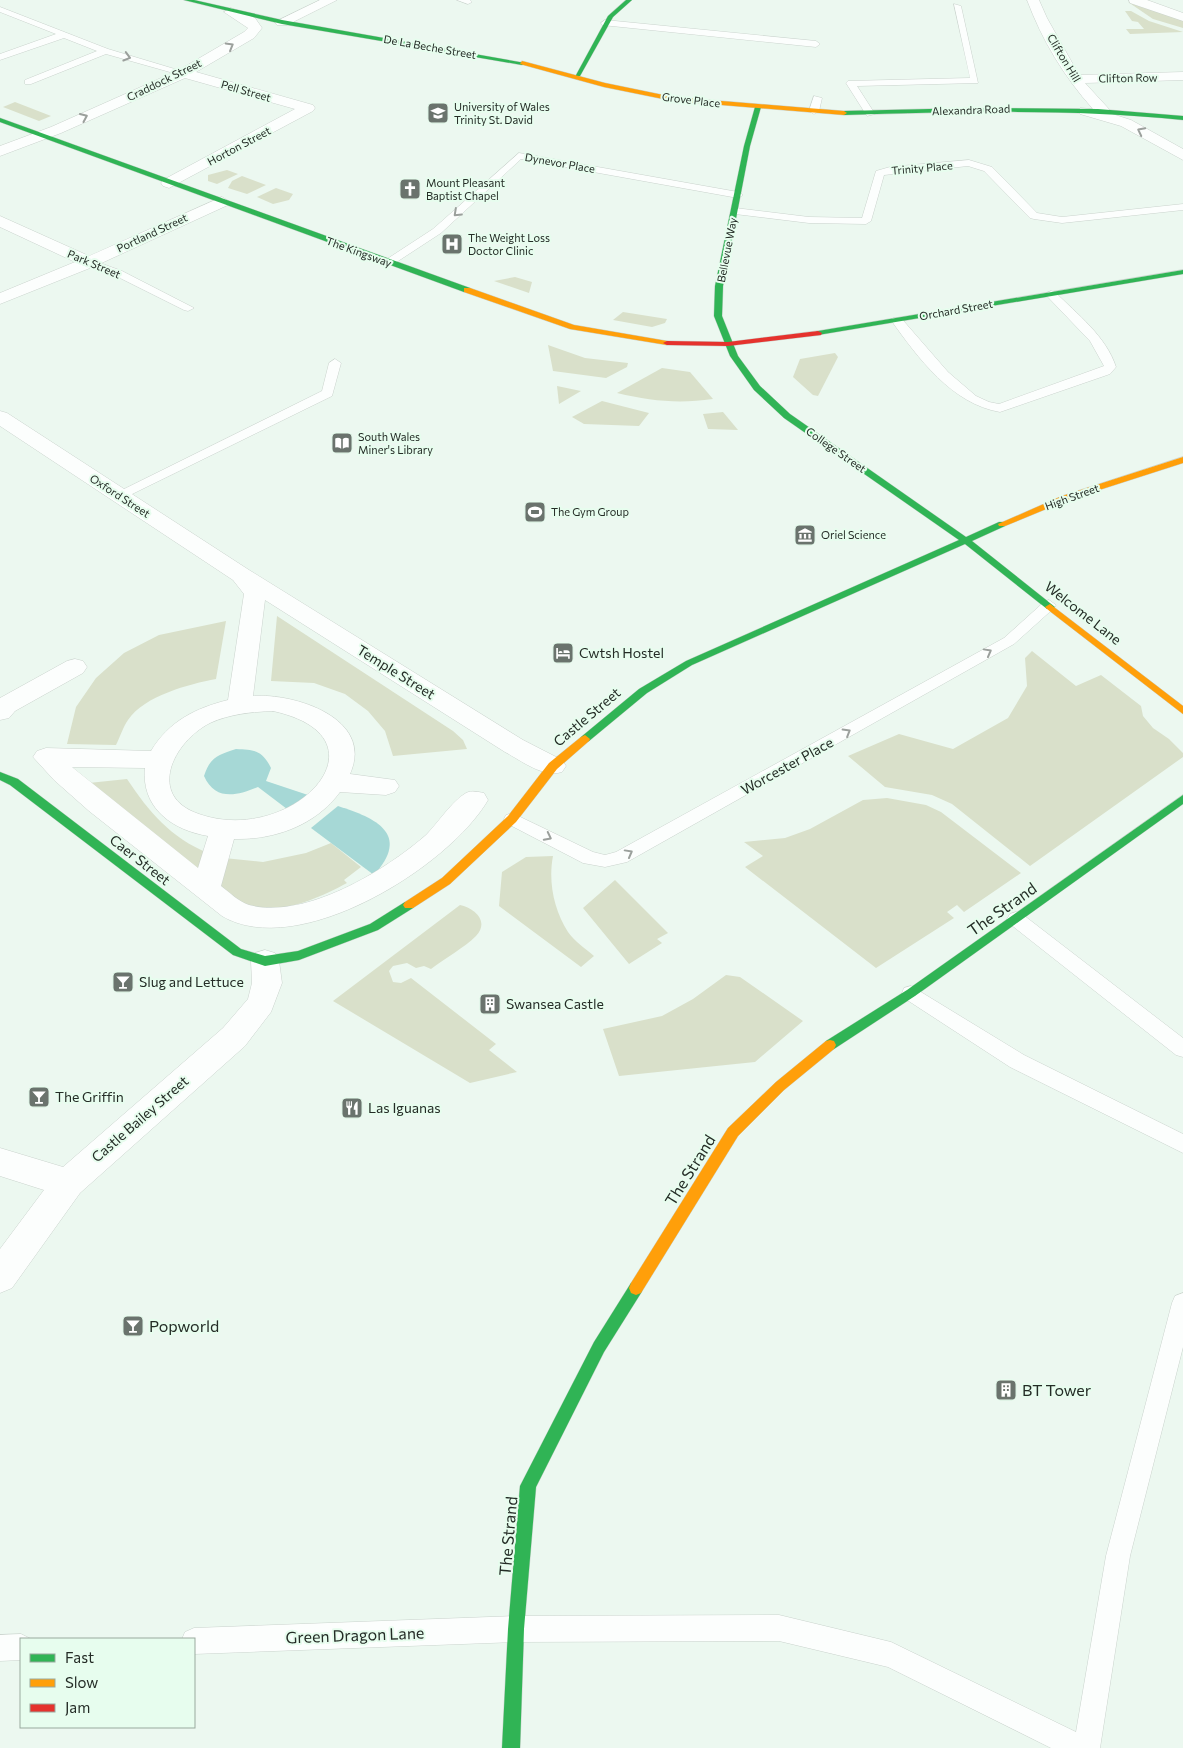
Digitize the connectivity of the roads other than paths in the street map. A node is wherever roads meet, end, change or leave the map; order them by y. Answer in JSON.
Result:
{"nodes":[{"id":1,"x":187,"y":0,"type":"edge"},
{"id":2,"x":332,"y":0,"type":"edge"},
{"id":3,"x":629,"y":0,"type":"edge"},
{"id":4,"x":1033,"y":0,"type":"edge"},
{"id":5,"x":1135,"y":0,"type":"edge"},
{"id":6,"x":957,"y":6,"type":"dead end"},
{"id":7,"x":0,"y":9,"type":"edge"},
{"id":8,"x":230,"y":12,"type":"junction"},
{"id":9,"x":1183,"y":17,"type":"edge"},
{"id":10,"x":282,"y":22,"type":"junction"},
{"id":11,"x":605,"y":23,"type":"junction"},
{"id":12,"x":63,"y":35,"type":"junction"},
{"id":13,"x":816,"y":44,"type":"dead end"},
{"id":14,"x":105,"y":51,"type":"junction"},
{"id":15,"x":0,"y":57,"type":"edge"},
{"id":16,"x":184,"y":73,"type":"junction"},
{"id":17,"x":577,"y":76,"type":"junction"},
{"id":18,"x":1183,"y":76,"type":"edge"},
{"id":19,"x":1074,"y":79,"type":"junction"},
{"id":20,"x":28,"y":82,"type":"dead end"},
{"id":21,"x":816,"y":98,"type":"dead end"},
{"id":22,"x":758,"y":107,"type":"junction"},
{"id":23,"x":308,"y":108,"type":"joint"},
{"id":24,"x":1076,"y":109,"type":"junction"},
{"id":25,"x":814,"y":111,"type":"junction"},
{"id":26,"x":1103,"y":111,"type":"junction"},
{"id":27,"x":870,"y":114,"type":"junction"},
{"id":28,"x":1183,"y":118,"type":"edge"},
{"id":29,"x":0,"y":120,"type":"edge"},
{"id":30,"x":39,"y":136,"type":"junction"},
{"id":31,"x":0,"y":151,"type":"edge"},
{"id":32,"x":1183,"y":155,"type":"edge"},
{"id":33,"x":169,"y":183,"type":"junction"},
{"id":34,"x":738,"y":195,"type":"junction"},
{"id":35,"x":222,"y":202,"type":"junction"},
{"id":36,"x":1183,"y":207,"type":"edge"},
{"id":37,"x":735,"y":211,"type":"junction"},
{"id":38,"x":0,"y":221,"type":"edge"},
{"id":39,"x":89,"y":262,"type":"junction"},
{"id":40,"x":388,"y":263,"type":"junction"},
{"id":41,"x":1183,"y":272,"type":"edge"},
{"id":42,"x":1051,"y":294,"type":"junction"},
{"id":43,"x":0,"y":299,"type":"edge"},
{"id":44,"x":188,"y":308,"type":"dead end"},
{"id":45,"x":897,"y":320,"type":"junction"},
{"id":46,"x":728,"y":344,"type":"junction"},
{"id":47,"x":335,"y":363,"type":"dead end"},
{"id":48,"x":0,"y":417,"type":"edge"},
{"id":49,"x":1183,"y":460,"type":"edge"},
{"id":50,"x":119,"y":495,"type":"junction"},
{"id":51,"x":964,"y":539,"type":"junction"},
{"id":52,"x":241,"y":575,"type":"junction"},
{"id":53,"x":1049,"y":605,"type":"junction"},
{"id":54,"x":75,"y":667,"type":"dead end"},
{"id":55,"x":240,"y":705,"type":"junction"},
{"id":56,"x":1183,"y":711,"type":"edge"},
{"id":57,"x":0,"y":712,"type":"edge"},
{"id":58,"x":158,"y":760,"type":"junction"},
{"id":59,"x":552,"y":766,"type":"junction"},
{"id":60,"x":0,"y":776,"type":"edge"},
{"id":61,"x":335,"y":782,"type":"junction"},
{"id":62,"x":386,"y":786,"type":"dead end"},
{"id":63,"x":1183,"y":799,"type":"edge"},
{"id":64,"x":475,"y":800,"type":"dead end"},
{"id":65,"x":512,"y":819,"type":"junction"},
{"id":66,"x":223,"y":830,"type":"junction"},
{"id":67,"x":206,"y":889,"type":"junction"},
{"id":68,"x":1016,"y":919,"type":"junction"},
{"id":69,"x":265,"y":961,"type":"junction"},
{"id":70,"x":911,"y":993,"type":"junction"},
{"id":71,"x":1183,"y":1049,"type":"edge"},
{"id":72,"x":1183,"y":1144,"type":"edge"},
{"id":73,"x":0,"y":1162,"type":"edge"},
{"id":74,"x":68,"y":1183,"type":"junction"},
{"id":75,"x":0,"y":1276,"type":"edge"},
{"id":76,"x":1183,"y":1303,"type":"edge"},
{"id":77,"x":516,"y":1629,"type":"junction"},
{"id":78,"x":195,"y":1641,"type":"edge"},
{"id":79,"x":0,"y":1648,"type":"edge"},
{"id":80,"x":20,"y":1648,"type":"edge"},
{"id":81,"x":511,"y":1748,"type":"edge"},
{"id":82,"x":1080,"y":1748,"type":"edge"},
{"id":83,"x":1087,"y":1748,"type":"edge"}],
"edges":[{"from":1,"to":8,"type":"main road","name":"De La Beche Street"},
{"from":2,"to":10,"type":"street"},
{"from":3,"to":11,"type":"main road"},
{"from":4,"to":19,"type":"street","name":"Clifton Hill"},
{"from":5,"to":9,"type":"street"},
{"from":6,"to":27,"type":"lane"},
{"from":7,"to":12,"type":"lane"},
{"from":8,"to":10,"type":"main road","name":"De La Beche Street"},
{"from":16,"to":8,"type":"street","name":"Craddock Street","one_way":true},
{"from":10,"to":17,"type":"main road","name":"De La Beche Street"},
{"from":11,"to":13,"type":"lane"},
{"from":11,"to":17,"type":"main road"},
{"from":12,"to":14,"type":"lane"},
{"from":12,"to":15,"type":"lane"},
{"from":14,"to":16,"type":"lane","one_way":true},
{"from":14,"to":20,"type":"lane"},
{"from":16,"to":23,"type":"street","name":"Pell Street"},
{"from":30,"to":16,"type":"street","name":"Craddock Street","one_way":true},
{"from":17,"to":22,"type":"main road","name":"Grove Place"},
{"from":18,"to":19,"type":"street","name":"Clifton Row"},
{"from":19,"to":26,"type":"street","name":"Clifton Hill"},
{"from":21,"to":25,"type":"lane"},
{"from":22,"to":25,"type":"main road","name":"Alexandra Road"},
{"from":22,"to":34,"type":"main road","name":"Bellevue Way"},
{"from":23,"to":33,"type":"street","name":"Horton Street"},
{"from":24,"to":26,"type":"main road","name":"Alexandra Road"},
{"from":24,"to":27,"type":"main road","name":"Alexandra Road"},
{"from":32,"to":24,"type":"street","one_way":true},
{"from":25,"to":27,"type":"main road","name":"Alexandra Road"},
{"from":26,"to":28,"type":"main road","name":"Alexandra Road"},
{"from":29,"to":30,"type":"main road","name":"The Kingsway"},
{"from":30,"to":31,"type":"street","name":"Craddock Street"},
{"from":30,"to":33,"type":"main road","name":"The Kingsway"},
{"from":33,"to":35,"type":"main road","name":"The Kingsway"},
{"from":34,"to":37,"type":"main road","name":"Bellevue Way"},
{"from":34,"to":40,"type":"lane","name":"Dynevor Place","one_way":true},
{"from":35,"to":39,"type":"street","name":"Portland Street"},
{"from":35,"to":40,"type":"main road","name":"The Kingsway"},
{"from":36,"to":37,"type":"lane","name":"Trinity Place"},
{"from":37,"to":46,"type":"main road","name":"Bellevue Way"},
{"from":38,"to":39,"type":"street","name":"Park Street"},
{"from":39,"to":43,"type":"street","name":"Portland Street"},
{"from":39,"to":44,"type":"lane","name":"Park Street"},
{"from":40,"to":46,"type":"main road","name":"The Kingsway"},
{"from":41,"to":42,"type":"main road","name":"Orchard Street"},
{"from":42,"to":45,"type":"main road","name":"Orchard Street"},
{"from":42,"to":45,"type":"lane"},
{"from":45,"to":46,"type":"main road","name":"Orchard Street"},
{"from":46,"to":51,"type":"main road","name":"College Street"},
{"from":47,"to":50,"type":"lane"},
{"from":48,"to":50,"type":"street","name":"Oxford Street"},
{"from":49,"to":51,"type":"main road","name":"High Street"},
{"from":50,"to":52,"type":"street","name":"Oxford Street"},
{"from":51,"to":53,"type":"main road","name":"Welcome Lane"},
{"from":51,"to":59,"type":"main road","name":"Castle Street"},
{"from":52,"to":55,"type":"street"},
{"from":52,"to":59,"type":"street","name":"Temple Street"},
{"from":53,"to":56,"type":"main road","name":"Welcome Lane"},
{"from":65,"to":53,"type":"lane","name":"Worcester Place","one_way":true},
{"from":54,"to":57,"type":"street"},
{"from":55,"to":58,"type":"street"},
{"from":55,"to":61,"type":"street"},
{"from":58,"to":66,"type":"street"},
{"from":58,"to":67,"type":"street"},
{"from":59,"to":65,"type":"main road","name":"Castle Street"},
{"from":60,"to":69,"type":"main road","name":"Caer Street"},
{"from":61,"to":62,"type":"street"},
{"from":61,"to":66,"type":"street"},
{"from":63,"to":68,"type":"main road","name":"The Strand"},
{"from":64,"to":67,"type":"street"},
{"from":65,"to":69,"type":"main road","name":"Castle Street"},
{"from":66,"to":67,"type":"street"},
{"from":68,"to":70,"type":"main road","name":"The Strand"},
{"from":68,"to":71,"type":"lane"},
{"from":69,"to":74,"type":"street","name":"Castle Bailey Street"},
{"from":70,"to":72,"type":"lane"},
{"from":70,"to":77,"type":"main road","name":"The Strand"},
{"from":73,"to":74,"type":"street"},
{"from":74,"to":75,"type":"street","name":"Castle Bailey Street"},
{"from":76,"to":83,"type":"lane"},
{"from":77,"to":78,"type":"lane","name":"Green Dragon Lane"},
{"from":77,"to":81,"type":"main road","name":"The Strand"},
{"from":77,"to":82,"type":"lane","name":"Green Dragon Lane"},
{"from":79,"to":80,"type":"lane"}]}
